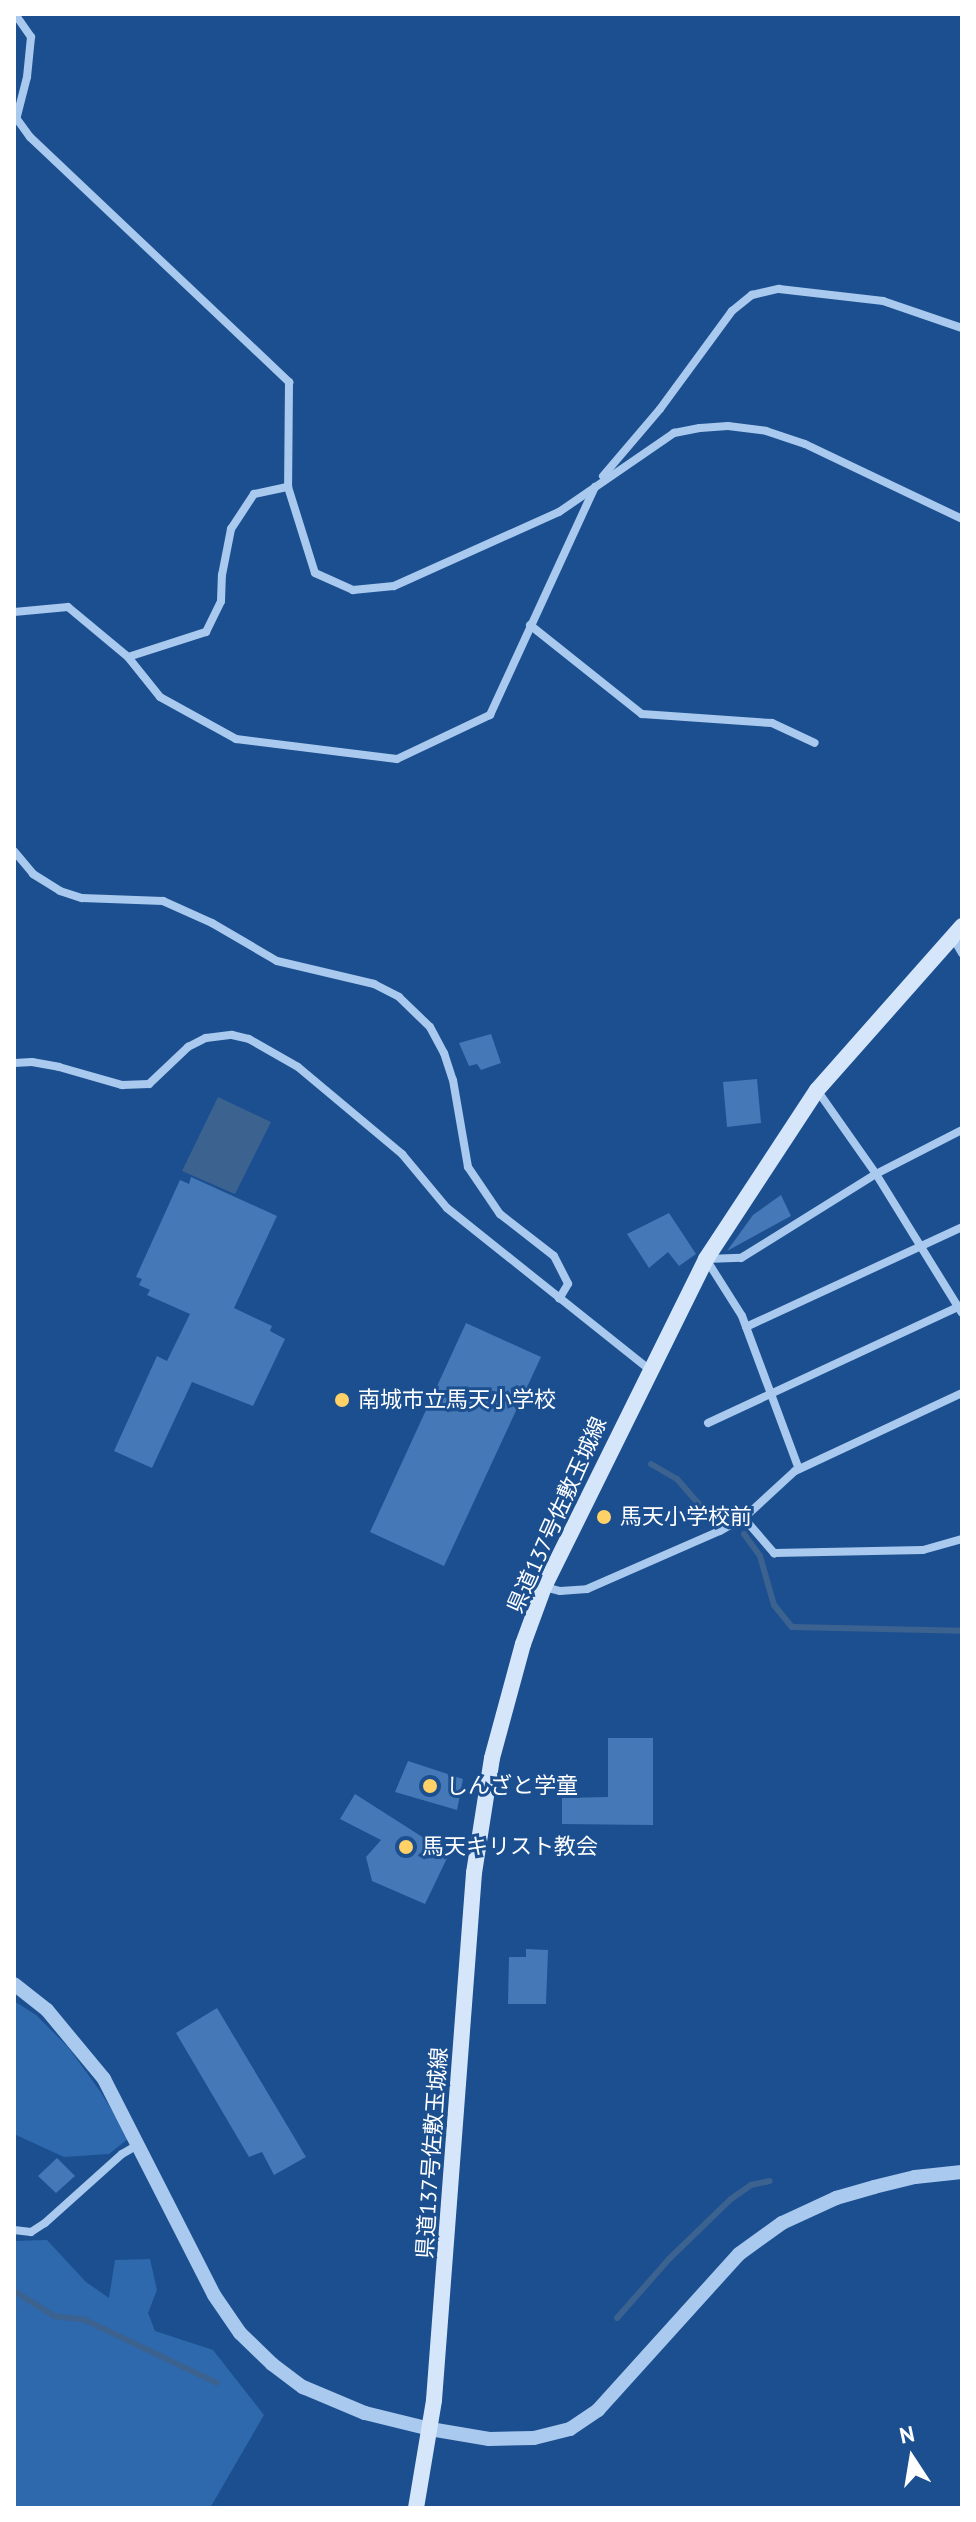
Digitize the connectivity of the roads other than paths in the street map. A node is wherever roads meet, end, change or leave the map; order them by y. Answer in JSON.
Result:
{"nodes":[{"id":1,"x":15,"y":14,"type":"edge"},
{"id":2,"x":15,"y":116,"type":"edge"},
{"id":3,"x":962,"y":328,"type":"edge"},
{"id":4,"x":597,"y":483,"type":"junction"},
{"id":5,"x":288,"y":487,"type":"junction"},
{"id":6,"x":962,"y":519,"type":"edge"},
{"id":7,"x":14,"y":612,"type":"edge"},
{"id":8,"x":530,"y":625,"type":"junction"},
{"id":9,"x":128,"y":657,"type":"junction"},
{"id":10,"x":815,"y":743,"type":"dead end"},
{"id":11,"x":14,"y":851,"type":"edge"},
{"id":12,"x":957,"y":931,"type":"edge"},
{"id":13,"x":962,"y":953,"type":"edge"},
{"id":14,"x":14,"y":1063,"type":"edge"},
{"id":15,"x":817,"y":1090,"type":"junction"},
{"id":16,"x":962,"y":1130,"type":"edge"},
{"id":17,"x":876,"y":1174,"type":"junction"},
{"id":18,"x":962,"y":1227,"type":"edge"},
{"id":19,"x":921,"y":1247,"type":"junction"},
{"id":20,"x":706,"y":1259,"type":"junction"},
{"id":21,"x":559,"y":1299,"type":"junction"},
{"id":22,"x":961,"y":1308,"type":"edge"},
{"id":23,"x":746,"y":1327,"type":"junction"},
{"id":24,"x":649,"y":1369,"type":"junction"},
{"id":25,"x":962,"y":1393,"type":"edge"},
{"id":26,"x":772,"y":1396,"type":"junction"},
{"id":27,"x":708,"y":1423,"type":"dead end"},
{"id":28,"x":799,"y":1469,"type":"junction"},
{"id":29,"x":743,"y":1517,"type":"junction"},
{"id":30,"x":962,"y":1539,"type":"edge"},
{"id":31,"x":544,"y":1587,"type":"junction"},
{"id":32,"x":14,"y":1984,"type":"edge"},
{"id":33,"x":140,"y":2144,"type":"junction"},
{"id":34,"x":962,"y":2172,"type":"edge"},
{"id":35,"x":14,"y":2230,"type":"edge"},
{"id":36,"x":430,"y":2429,"type":"junction"},
{"id":37,"x":416,"y":2508,"type":"edge"}],
"edges":[{"from":1,"to":2,"type":"street"},
{"from":2,"to":5,"type":"street"},
{"from":3,"to":4,"type":"street"},
{"from":4,"to":5,"type":"street"},
{"from":4,"to":6,"type":"street"},
{"from":4,"to":8,"type":"street"},
{"from":5,"to":9,"type":"street"},
{"from":7,"to":9,"type":"street"},
{"from":8,"to":9,"type":"street"},
{"from":8,"to":10,"type":"street"},
{"from":11,"to":21,"type":"street"},
{"from":12,"to":13,"type":"street"},
{"from":12,"to":15,"type":"main road","name":"県道137号佐敷玉城線"},
{"from":14,"to":21,"type":"street"},
{"from":15,"to":17,"type":"street"},
{"from":15,"to":20,"type":"main road","name":"県道137号佐敷玉城線"},
{"from":16,"to":17,"type":"street"},
{"from":17,"to":19,"type":"street"},
{"from":17,"to":20,"type":"street"},
{"from":18,"to":19,"type":"street"},
{"from":19,"to":22,"type":"street"},
{"from":19,"to":23,"type":"street"},
{"from":20,"to":23,"type":"street"},
{"from":20,"to":24,"type":"main road","name":"県道137号佐敷玉城線"},
{"from":21,"to":24,"type":"street"},
{"from":22,"to":26,"type":"street"},
{"from":23,"to":26,"type":"street"},
{"from":24,"to":31,"type":"main road","name":"県道137号佐敷玉城線"},
{"from":25,"to":28,"type":"street"},
{"from":26,"to":27,"type":"street"},
{"from":26,"to":28,"type":"street"},
{"from":28,"to":29,"type":"street"},
{"from":29,"to":30,"type":"street"},
{"from":29,"to":31,"type":"street"},
{"from":31,"to":36,"type":"main road","name":"県道137号佐敷玉城線"},
{"from":32,"to":33,"type":"street"},
{"from":33,"to":35,"type":"street"},
{"from":33,"to":36,"type":"street"},
{"from":34,"to":36,"type":"street"},
{"from":36,"to":37,"type":"main road","name":"県道137号佐敷玉城線"}]}
